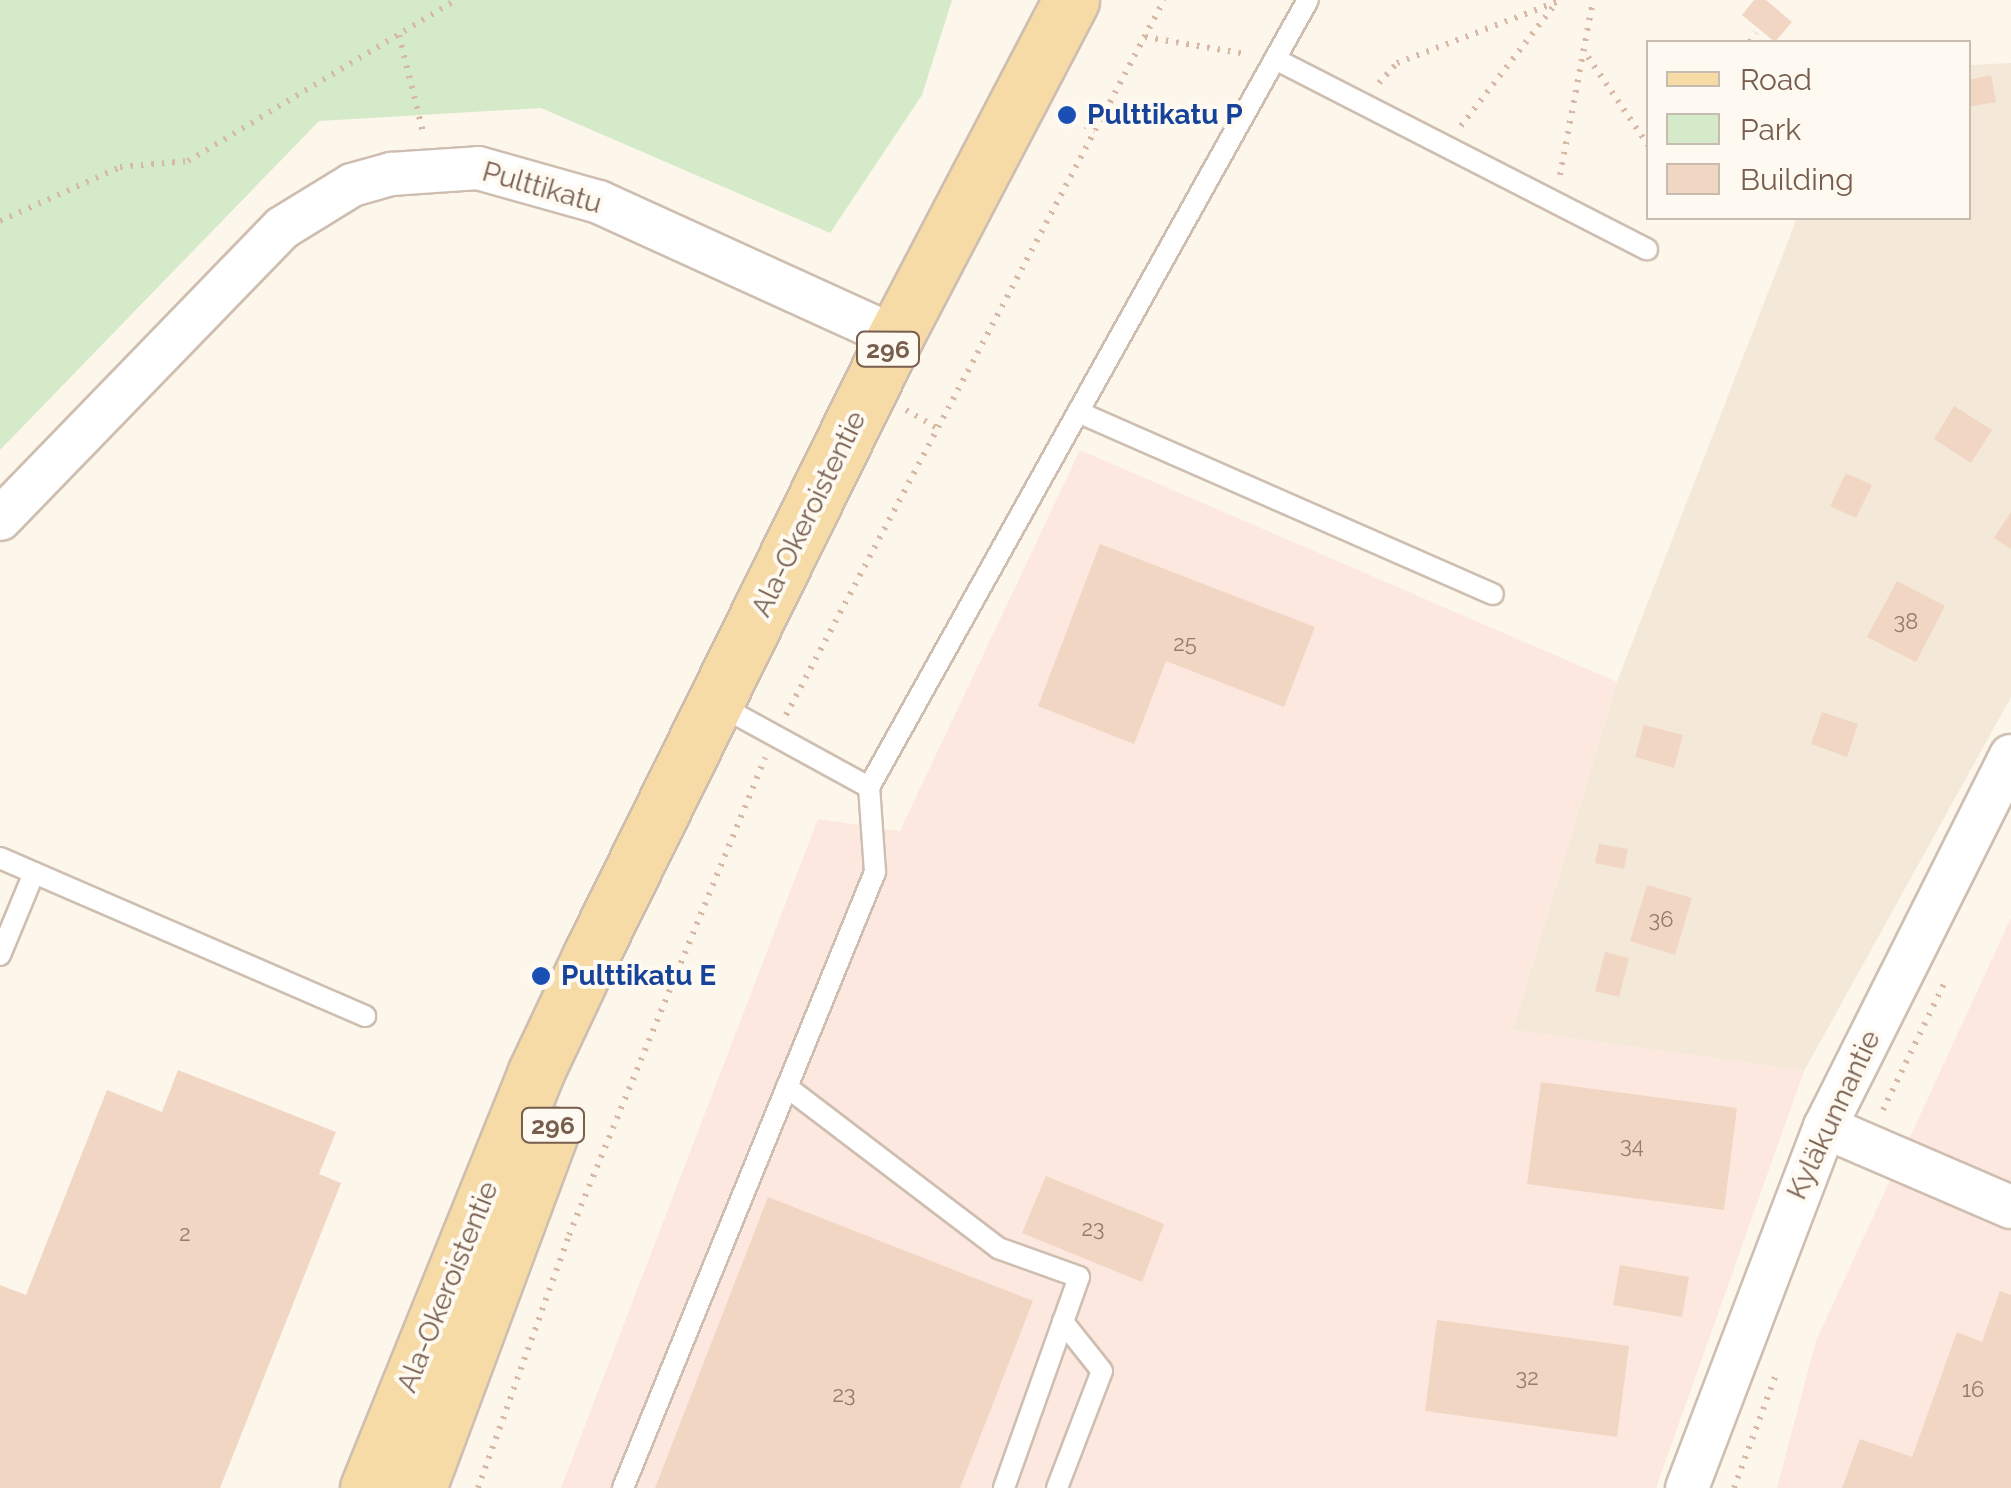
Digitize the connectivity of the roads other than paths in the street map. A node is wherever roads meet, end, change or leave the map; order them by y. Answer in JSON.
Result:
{"nodes":[{"id":1,"x":1072,"y":0,"type":"edge"},
{"id":2,"x":1308,"y":0,"type":"edge"},
{"id":3,"x":1275,"y":59,"type":"junction"},
{"id":4,"x":1647,"y":248,"type":"dead end"},
{"id":5,"x":894,"y":337,"type":"junction"},
{"id":6,"x":1078,"y":412,"type":"junction"},
{"id":7,"x":0,"y":519,"type":"edge"},
{"id":8,"x":1493,"y":594,"type":"dead end"},
{"id":9,"x":717,"y":704,"type":"junction"},
{"id":10,"x":2011,"y":756,"type":"edge"},
{"id":11,"x":690,"y":764,"type":"junction"},
{"id":12,"x":869,"y":787,"type":"junction"},
{"id":13,"x":0,"y":858,"type":"edge"},
{"id":14,"x":34,"y":873,"type":"junction"},
{"id":15,"x":0,"y":955,"type":"edge"},
{"id":16,"x":365,"y":1016,"type":"dead end"},
{"id":17,"x":787,"y":1087,"type":"junction"},
{"id":18,"x":1825,"y":1127,"type":"junction"},
{"id":19,"x":2011,"y":1207,"type":"edge"},
{"id":20,"x":1064,"y":1322,"type":"junction"},
{"id":21,"x":368,"y":1488,"type":"edge"},
{"id":22,"x":418,"y":1488,"type":"edge"},
{"id":23,"x":623,"y":1488,"type":"edge"},
{"id":24,"x":1004,"y":1488,"type":"edge"},
{"id":25,"x":1058,"y":1488,"type":"edge"},
{"id":26,"x":1687,"y":1488,"type":"edge"}],
"edges":[{"from":1,"to":5,"type":"main road","name":"Ala-Okeroistentie","number":"296"},
{"from":2,"to":3,"type":"lane"},
{"from":3,"to":4,"type":"lane"},
{"from":3,"to":6,"type":"lane"},
{"from":5,"to":7,"type":"street","name":"Pulttikatu"},
{"from":5,"to":9,"type":"main road","name":"Ala-Okeroistentie","number":"296"},
{"from":6,"to":8,"type":"lane"},
{"from":6,"to":12,"type":"lane"},
{"from":9,"to":11,"type":"main road","name":"Ala-Okeroistentie","number":"296"},
{"from":9,"to":12,"type":"lane"},
{"from":10,"to":18,"type":"street","name":"Kyläkunnantie"},
{"from":11,"to":21,"type":"main road","name":"Ala-Okeroistentie","number":"296"},
{"from":11,"to":22,"type":"main road","name":"Ala-Okeroistentie","number":"296"},
{"from":12,"to":17,"type":"lane"},
{"from":13,"to":14,"type":"lane"},
{"from":14,"to":15,"type":"lane"},
{"from":14,"to":16,"type":"lane"},
{"from":17,"to":20,"type":"lane"},
{"from":17,"to":23,"type":"lane"},
{"from":18,"to":19,"type":"street"},
{"from":18,"to":26,"type":"street","name":"Kyläkunnantie"},
{"from":20,"to":24,"type":"lane"},
{"from":20,"to":25,"type":"lane"}]}
